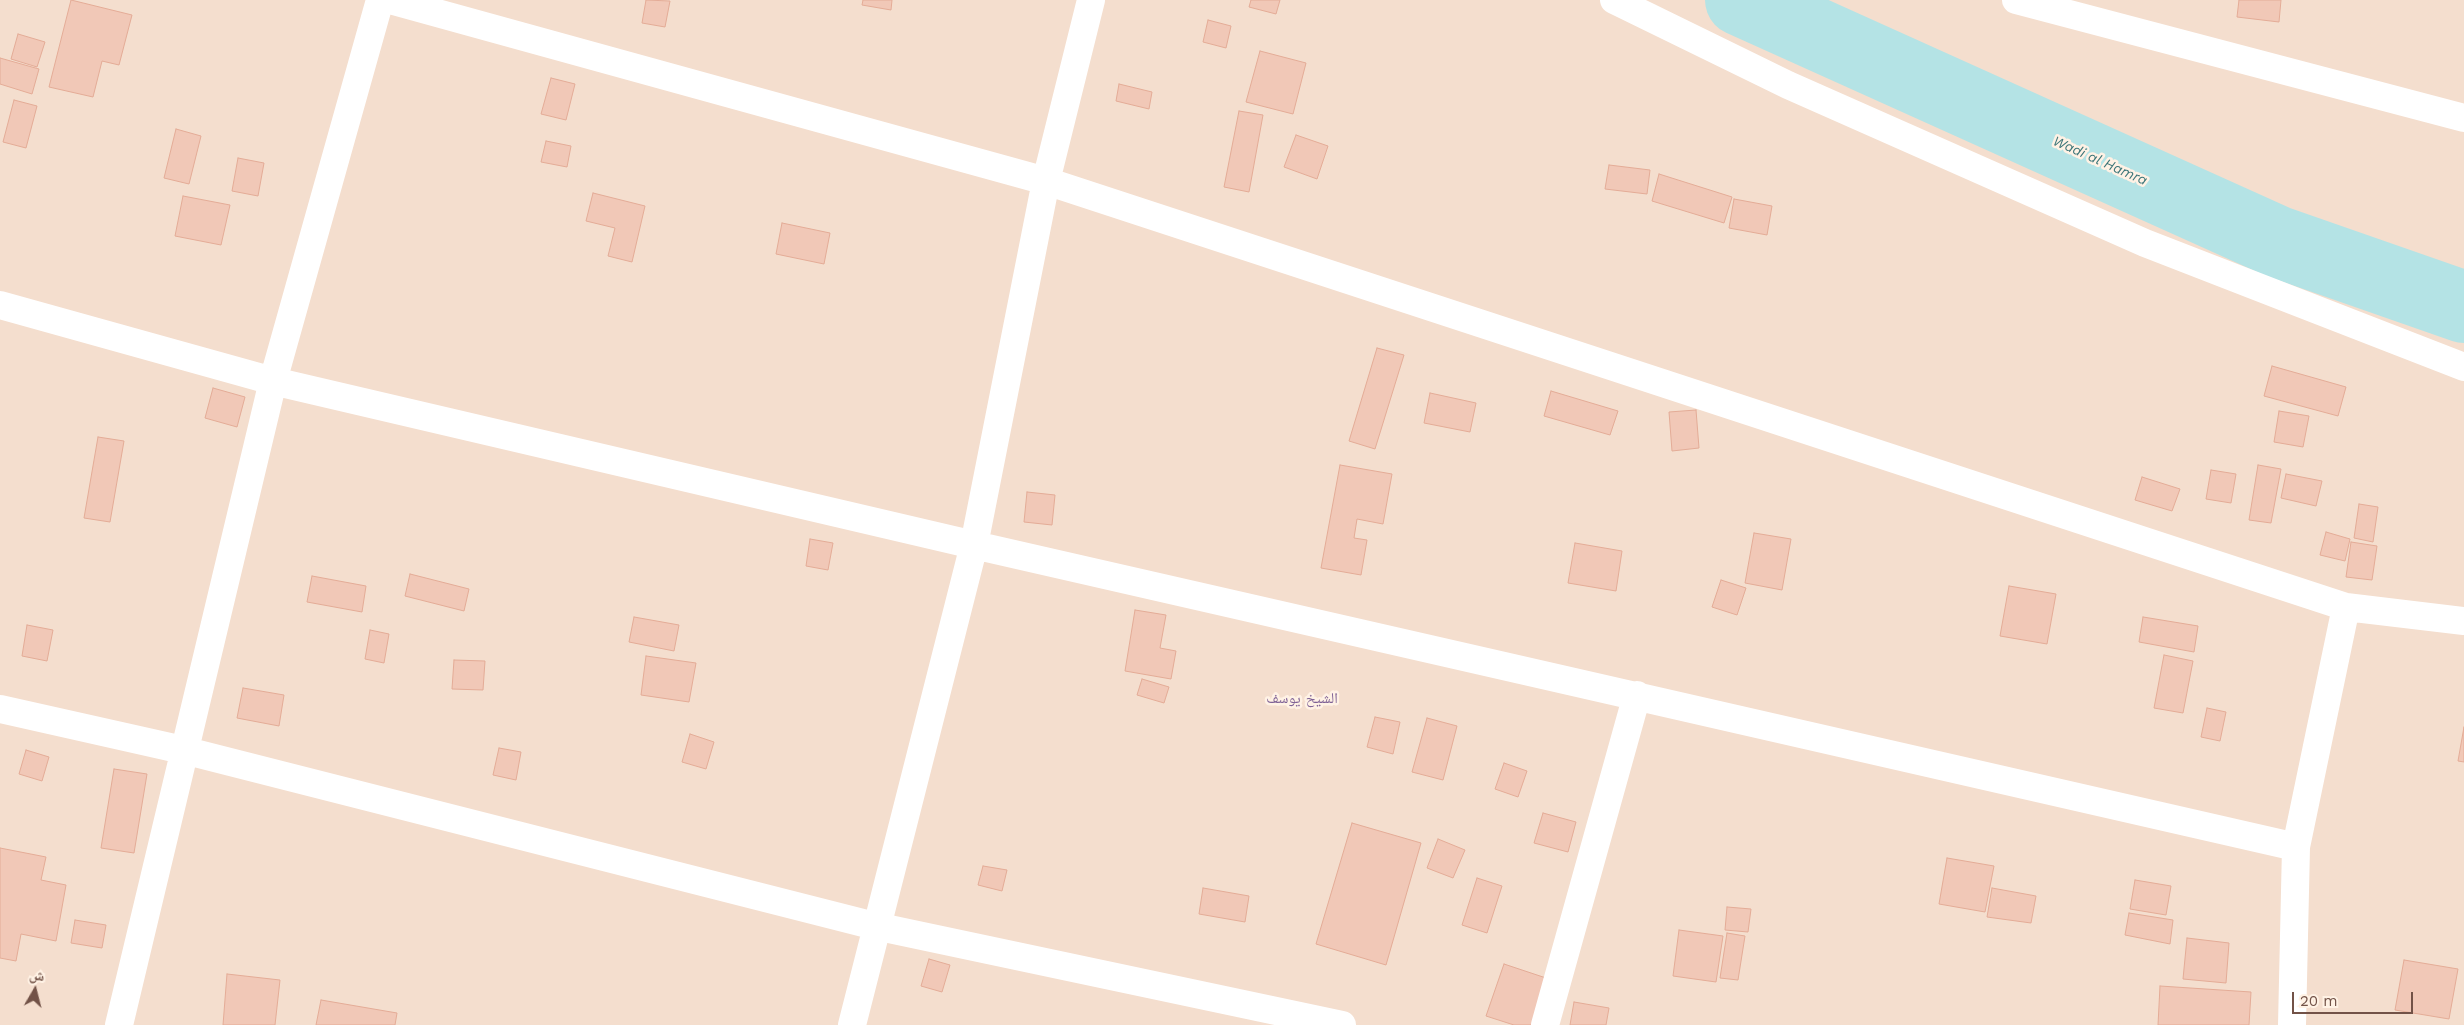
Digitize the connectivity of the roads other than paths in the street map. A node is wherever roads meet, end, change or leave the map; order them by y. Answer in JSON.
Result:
{"nodes":[{"id":1,"x":380,"y":0,"type":"edge"},
{"id":2,"x":390,"y":0,"type":"edge"},
{"id":3,"x":1091,"y":0,"type":"edge"},
{"id":4,"x":1614,"y":0,"type":"edge"},
{"id":5,"x":2016,"y":0,"type":"edge"},
{"id":6,"x":2101,"y":12,"type":"edge"},
{"id":7,"x":2464,"y":118,"type":"edge"},
{"id":8,"x":1046,"y":181,"type":"junction"},
{"id":9,"x":0,"y":305,"type":"edge"},
{"id":10,"x":2464,"y":367,"type":"edge"},
{"id":11,"x":273,"y":382,"type":"junction"},
{"id":12,"x":974,"y":545,"type":"junction"},
{"id":13,"x":2346,"y":607,"type":"junction"},
{"id":14,"x":2464,"y":621,"type":"edge"},
{"id":15,"x":1637,"y":695,"type":"junction"},
{"id":16,"x":0,"y":709,"type":"edge"},
{"id":17,"x":183,"y":750,"type":"junction"},
{"id":18,"x":2296,"y":847,"type":"junction"},
{"id":19,"x":876,"y":926,"type":"junction"},
{"id":20,"x":119,"y":1025,"type":"edge"},
{"id":21,"x":852,"y":1025,"type":"edge"},
{"id":22,"x":1342,"y":1025,"type":"edge"},
{"id":23,"x":1545,"y":1025,"type":"edge"},
{"id":24,"x":2292,"y":1025,"type":"edge"}],
"edges":[{"from":1,"to":11,"type":"street"},
{"from":2,"to":8,"type":"street"},
{"from":3,"to":8,"type":"street"},
{"from":4,"to":10,"type":"street"},
{"from":5,"to":6,"type":"street"},
{"from":6,"to":7,"type":"street"},
{"from":8,"to":12,"type":"street"},
{"from":8,"to":13,"type":"street"},
{"from":9,"to":11,"type":"street"},
{"from":11,"to":12,"type":"street"},
{"from":11,"to":17,"type":"street"},
{"from":12,"to":15,"type":"street"},
{"from":12,"to":19,"type":"street"},
{"from":13,"to":14,"type":"street"},
{"from":13,"to":18,"type":"street"},
{"from":15,"to":18,"type":"street"},
{"from":15,"to":23,"type":"street"},
{"from":16,"to":17,"type":"street"},
{"from":17,"to":19,"type":"street"},
{"from":17,"to":20,"type":"street"},
{"from":18,"to":24,"type":"street"},
{"from":19,"to":21,"type":"street"},
{"from":19,"to":22,"type":"street"}]}
